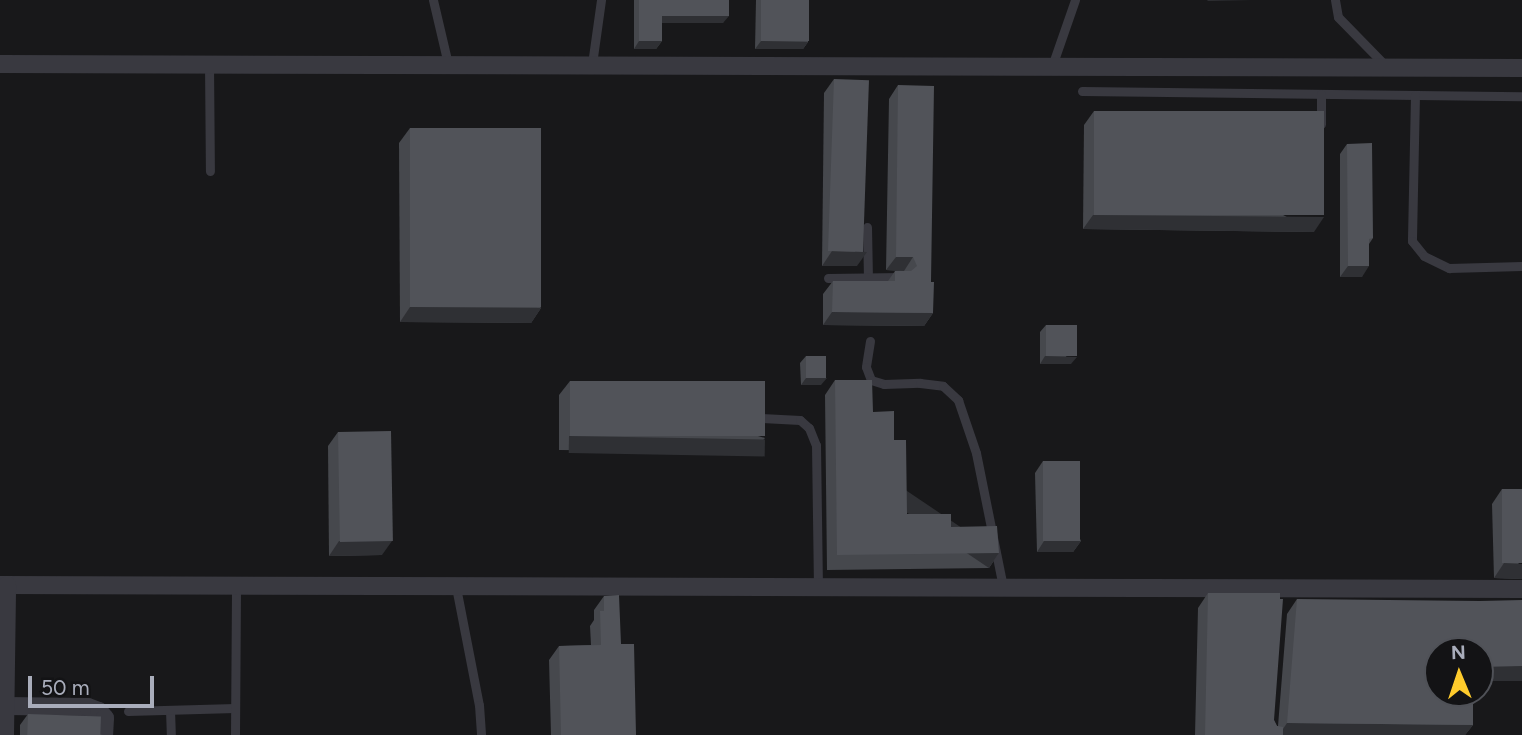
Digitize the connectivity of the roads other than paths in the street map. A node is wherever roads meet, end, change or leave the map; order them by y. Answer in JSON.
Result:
{"nodes":[{"id":1,"x":433,"y":0,"type":"edge"},
{"id":2,"x":601,"y":0,"type":"edge"},
{"id":3,"x":1075,"y":0,"type":"edge"},
{"id":4,"x":1335,"y":0,"type":"edge"},
{"id":5,"x":209,"y":63,"type":"junction"},
{"id":6,"x":0,"y":64,"type":"edge"},
{"id":7,"x":449,"y":64,"type":"junction"},
{"id":8,"x":592,"y":64,"type":"junction"},
{"id":9,"x":1052,"y":66,"type":"junction"},
{"id":10,"x":1387,"y":68,"type":"junction"},
{"id":11,"x":1522,"y":68,"type":"edge"},
{"id":12,"x":1082,"y":91,"type":"dead end"},
{"id":13,"x":1321,"y":94,"type":"junction"},
{"id":14,"x":1415,"y":95,"type":"junction"},
{"id":15,"x":1522,"y":96,"type":"edge"},
{"id":16,"x":1321,"y":132,"type":"edge"},
{"id":17,"x":210,"y":172,"type":"dead end"},
{"id":18,"x":867,"y":211,"type":"edge"},
{"id":19,"x":1522,"y":266,"type":"edge"},
{"id":20,"x":867,"y":277,"type":"junction"},
{"id":21,"x":901,"y":277,"type":"edge"},
{"id":22,"x":828,"y":278,"type":"dead end"},
{"id":23,"x":870,"y":341,"type":"dead end"},
{"id":24,"x":761,"y":418,"type":"edge"},
{"id":25,"x":3,"y":585,"type":"edge"},
{"id":26,"x":236,"y":586,"type":"junction"},
{"id":27,"x":456,"y":587,"type":"junction"},
{"id":28,"x":818,"y":587,"type":"junction"},
{"id":29,"x":1003,"y":587,"type":"junction"},
{"id":30,"x":1522,"y":589,"type":"edge"},
{"id":31,"x":6,"y":706,"type":"junction"},
{"id":32,"x":235,"y":708,"type":"junction"},
{"id":33,"x":170,"y":709,"type":"junction"},
{"id":34,"x":128,"y":711,"type":"dead end"},
{"id":35,"x":5,"y":735,"type":"edge"},
{"id":36,"x":104,"y":735,"type":"edge"},
{"id":37,"x":171,"y":735,"type":"edge"},
{"id":38,"x":235,"y":735,"type":"edge"},
{"id":39,"x":481,"y":735,"type":"edge"}],
"edges":[{"from":1,"to":7,"type":"lane"},
{"from":2,"to":8,"type":"lane"},
{"from":3,"to":9,"type":"lane"},
{"from":4,"to":10,"type":"lane"},
{"from":5,"to":6,"type":"street"},
{"from":5,"to":7,"type":"street"},
{"from":5,"to":17,"type":"lane"},
{"from":7,"to":8,"type":"street"},
{"from":8,"to":9,"type":"street"},
{"from":9,"to":10,"type":"street"},
{"from":10,"to":11,"type":"street"},
{"from":12,"to":13,"type":"lane"},
{"from":13,"to":14,"type":"lane"},
{"from":13,"to":16,"type":"lane"},
{"from":14,"to":15,"type":"lane"},
{"from":14,"to":19,"type":"lane"},
{"from":18,"to":20,"type":"lane"},
{"from":20,"to":21,"type":"lane"},
{"from":20,"to":22,"type":"lane"},
{"from":23,"to":29,"type":"lane"},
{"from":24,"to":28,"type":"lane"},
{"from":25,"to":26,"type":"street"},
{"from":25,"to":31,"type":"street"},
{"from":26,"to":27,"type":"street"},
{"from":26,"to":32,"type":"lane"},
{"from":27,"to":28,"type":"street"},
{"from":27,"to":39,"type":"lane"},
{"from":28,"to":29,"type":"street"},
{"from":29,"to":30,"type":"street"},
{"from":31,"to":35,"type":"street"},
{"from":31,"to":36,"type":"street"},
{"from":32,"to":33,"type":"lane"},
{"from":32,"to":38,"type":"lane"},
{"from":33,"to":34,"type":"lane"},
{"from":33,"to":37,"type":"lane"}]}
